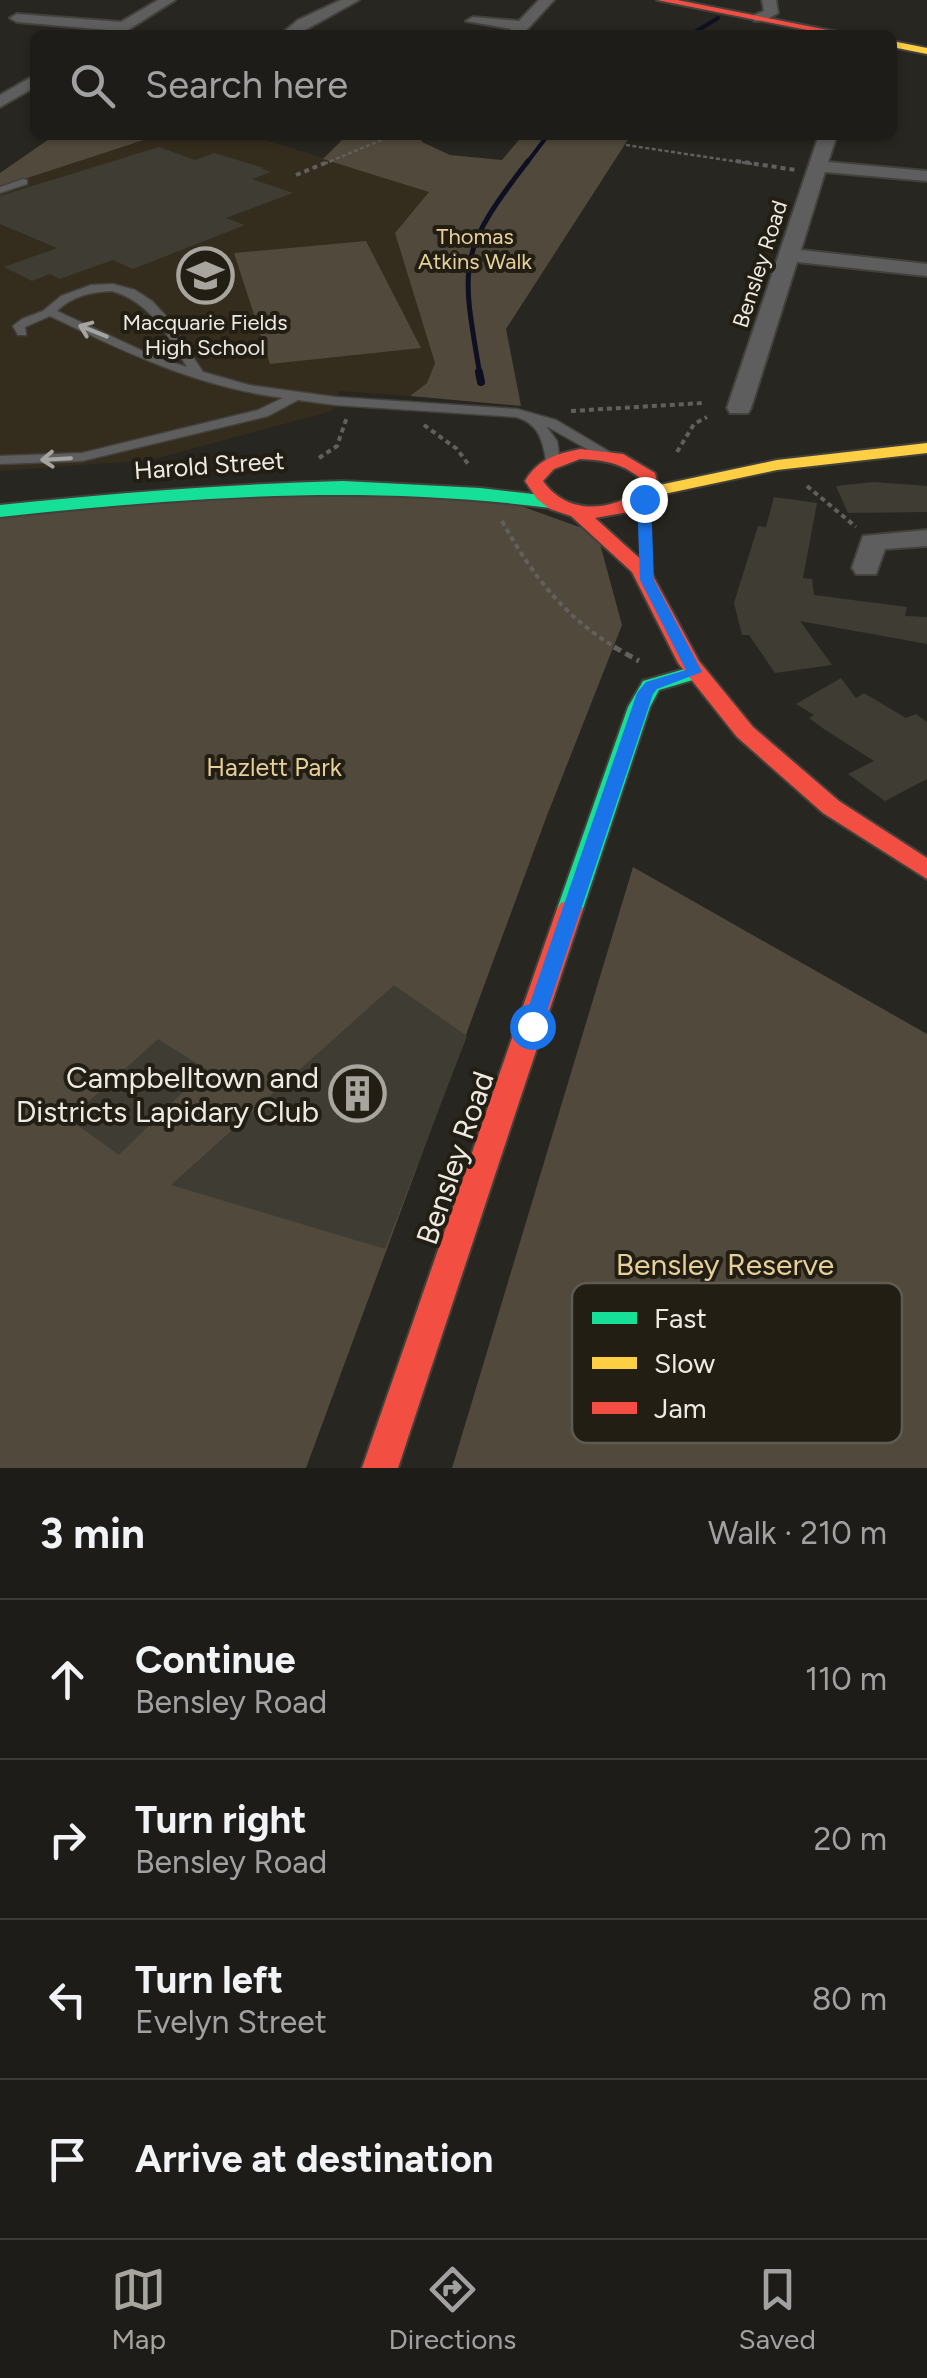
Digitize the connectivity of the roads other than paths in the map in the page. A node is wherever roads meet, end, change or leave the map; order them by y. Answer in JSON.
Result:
{"nodes":[{"id":1,"x":168,"y":0,"type":"edge"},
{"id":2,"x":352,"y":0,"type":"edge"},
{"id":3,"x":547,"y":0,"type":"edge"},
{"id":4,"x":662,"y":0,"type":"edge"},
{"id":5,"x":764,"y":9,"type":"edge"},
{"id":6,"x":16,"y":18,"type":"dead end"},
{"id":7,"x":473,"y":21,"type":"dead end"},
{"id":8,"x":109,"y":30,"type":"edge"},
{"id":9,"x":119,"y":30,"type":"edge"},
{"id":10,"x":293,"y":30,"type":"edge"},
{"id":11,"x":518,"y":30,"type":"edge"},
{"id":12,"x":832,"y":30,"type":"edge"},
{"id":13,"x":897,"y":45,"type":"edge"},
{"id":14,"x":927,"y":50,"type":"edge"},
{"id":15,"x":30,"y":83,"type":"edge"},
{"id":16,"x":2,"y":98,"type":"edge"},
{"id":17,"x":826,"y":140,"type":"edge"},
{"id":18,"x":817,"y":169,"type":"junction"},
{"id":19,"x":927,"y":176,"type":"edge"},
{"id":20,"x":22,"y":182,"type":"dead end"},
{"id":21,"x":0,"y":190,"type":"edge"},
{"id":22,"x":790,"y":254,"type":"junction"},
{"id":23,"x":927,"y":270,"type":"edge"},
{"id":24,"x":50,"y":312,"type":"junction"},
{"id":25,"x":22,"y":332,"type":"dead end"},
{"id":26,"x":200,"y":377,"type":"junction"},
{"id":27,"x":294,"y":396,"type":"junction"},
{"id":28,"x":739,"y":408,"type":"dead end"},
{"id":29,"x":535,"y":418,"type":"junction"},
{"id":30,"x":927,"y":448,"type":"edge"},
{"id":31,"x":616,"y":457,"type":"junction"},
{"id":32,"x":0,"y":460,"type":"edge"},
{"id":33,"x":548,"y":463,"type":"junction"},
{"id":34,"x":778,"y":465,"type":"junction"},
{"id":35,"x":424,"y":484,"type":"junction"},
{"id":36,"x":647,"y":495,"type":"junction"},
{"id":37,"x":550,"y":502,"type":"junction"},
{"id":38,"x":576,"y":511,"type":"junction"},
{"id":39,"x":0,"y":512,"type":"edge"},
{"id":40,"x":927,"y":538,"type":"edge"},
{"id":41,"x":870,"y":555,"type":"road end"},
{"id":42,"x":647,"y":580,"type":"junction"},
{"id":43,"x":695,"y":672,"type":"junction"},
{"id":44,"x":926,"y":868,"type":"edge"},
{"id":45,"x":380,"y":1468,"type":"edge"}],
"edges":[{"from":1,"to":9,"type":"street"},
{"from":2,"to":10,"type":"street"},
{"from":3,"to":11,"type":"street"},
{"from":4,"to":5,"type":"street"},
{"from":5,"to":12,"type":"street"},
{"from":6,"to":8,"type":"street"},
{"from":7,"to":11,"type":"street"},
{"from":13,"to":14,"type":"street"},
{"from":15,"to":16,"type":"street"},
{"from":17,"to":18,"type":"street","name":"Bensley Road"},
{"from":18,"to":19,"type":"street"},
{"from":18,"to":22,"type":"street","name":"Bensley Road"},
{"from":20,"to":21,"type":"lane"},
{"from":22,"to":23,"type":"street"},
{"from":22,"to":28,"type":"street","name":"Bensley Road"},
{"from":24,"to":25,"type":"lane"},
{"from":26,"to":24,"type":"lane","one_way":true},
{"from":24,"to":26,"type":"lane"},
{"from":26,"to":27,"type":"lane"},
{"from":27,"to":29,"type":"lane"},
{"from":27,"to":32,"type":"lane","one_way":true},
{"from":29,"to":31,"type":"lane"},
{"from":29,"to":33,"type":"lane"},
{"from":30,"to":34,"type":"street"},
{"from":31,"to":33,"type":"street","name":"Harold Street"},
{"from":31,"to":34,"type":"street"},
{"from":31,"to":36,"type":"street"},
{"from":33,"to":35,"type":"street","name":"Harold Street"},
{"from":33,"to":37,"type":"street"},
{"from":34,"to":36,"type":"street"},
{"from":35,"to":37,"type":"street","name":"Harold Street"},
{"from":35,"to":39,"type":"street","name":"Harold Street"},
{"from":36,"to":38,"type":"street"},
{"from":36,"to":42,"type":"street"},
{"from":37,"to":38,"type":"street","name":"Harold Street"},
{"from":38,"to":42,"type":"street"},
{"from":40,"to":41,"type":"street"},
{"from":42,"to":43,"type":"street"},
{"from":43,"to":44,"type":"street"},
{"from":43,"to":45,"type":"street","name":"Bensley Road"}]}
